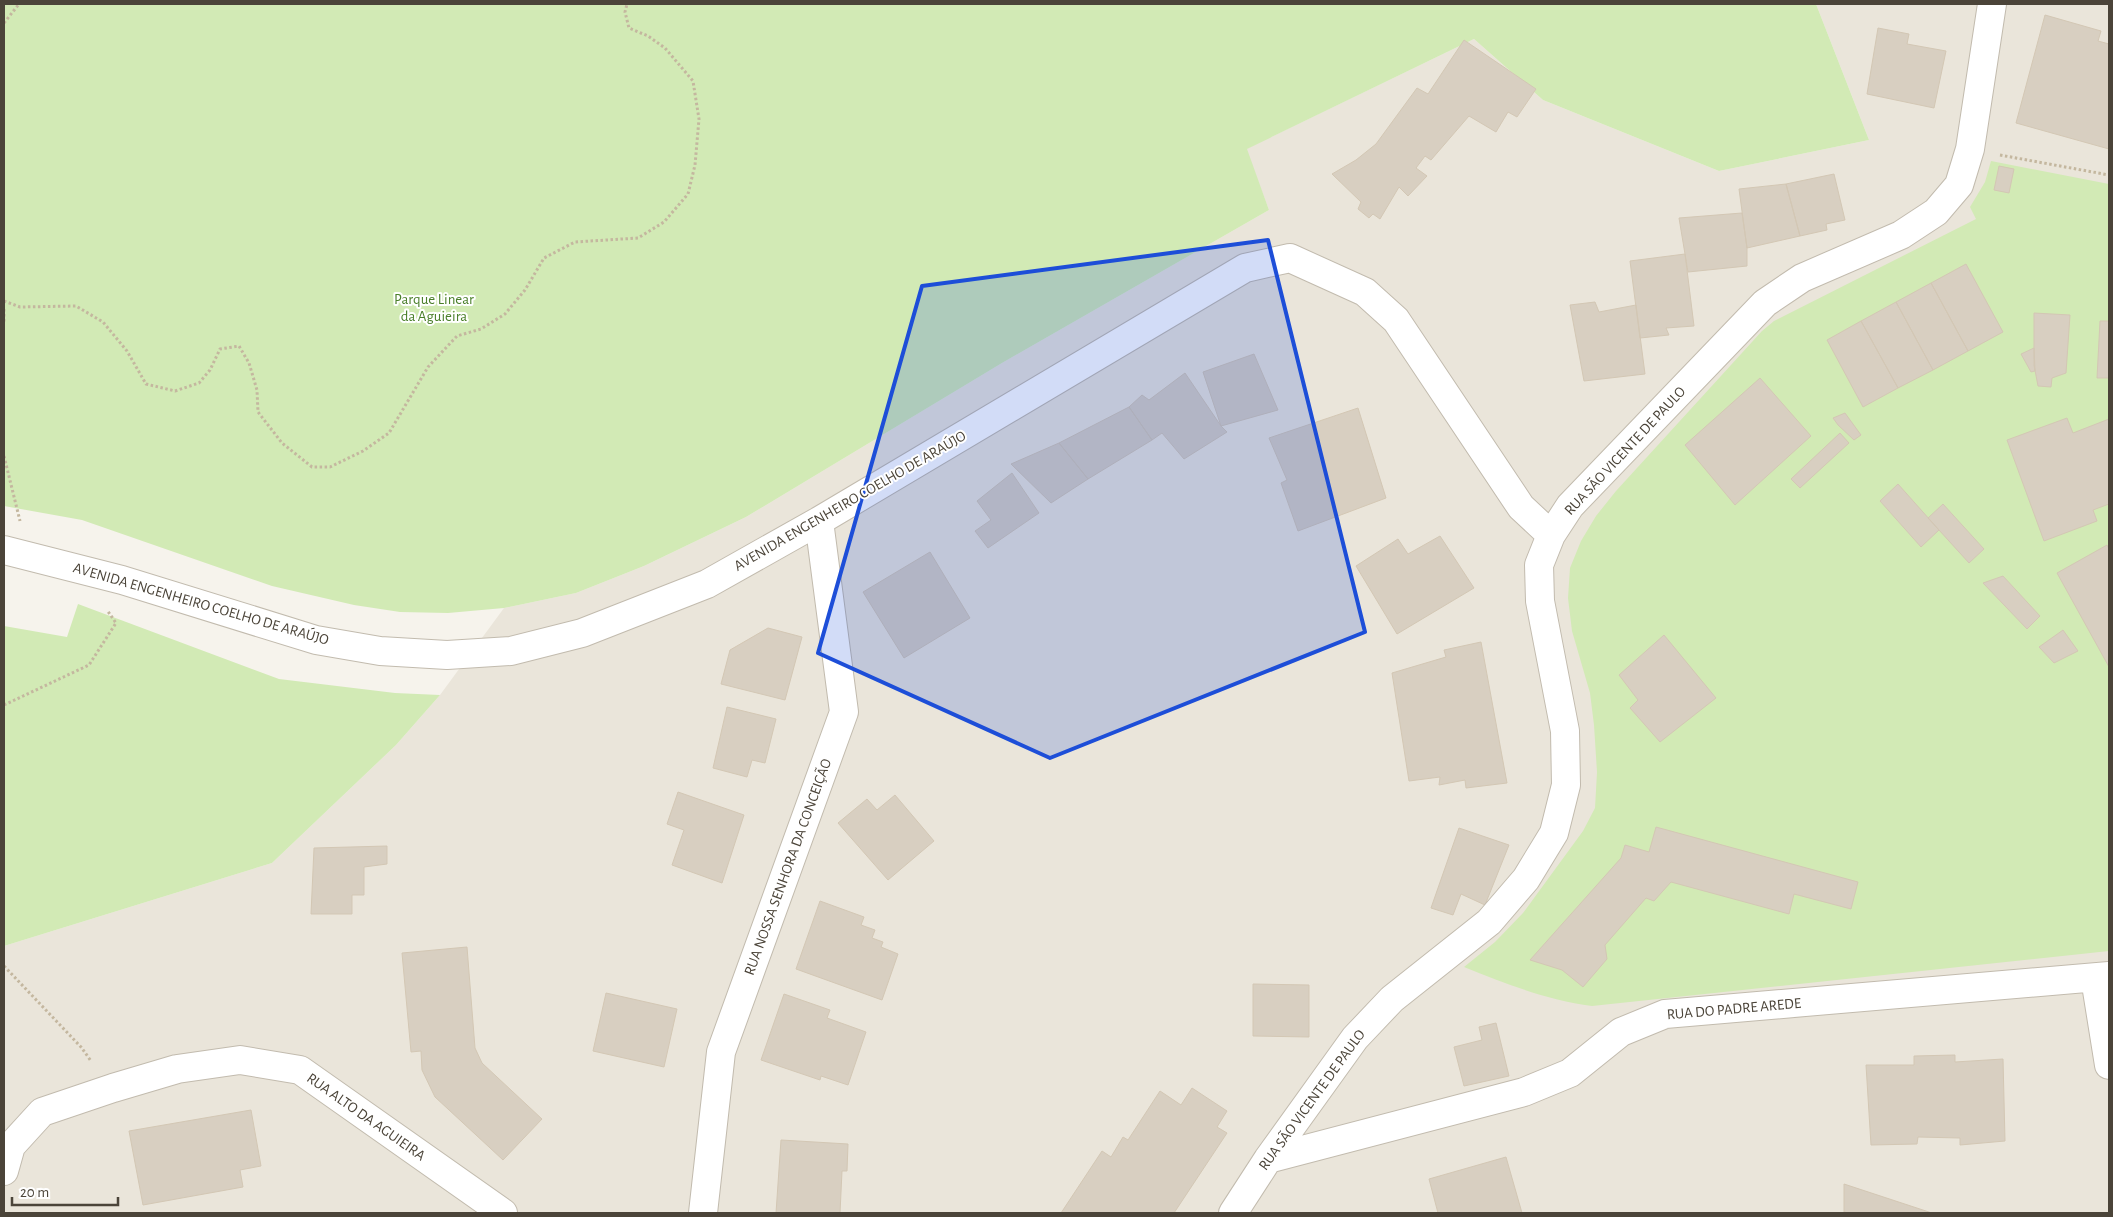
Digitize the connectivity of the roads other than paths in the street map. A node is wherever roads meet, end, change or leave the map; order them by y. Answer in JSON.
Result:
{"nodes":[{"id":1,"x":1992,"y":4,"type":"edge"},
{"id":2,"x":819,"y":520,"type":"junction"},
{"id":3,"x":1551,"y":535,"type":"junction"},
{"id":4,"x":16,"y":553,"type":"edge"},
{"id":5,"x":2102,"y":977,"type":"edge"},
{"id":6,"x":2109,"y":1065,"type":"edge"},
{"id":7,"x":1268,"y":1159,"type":"junction"},
{"id":8,"x":4,"y":1171,"type":"edge"},
{"id":9,"x":503,"y":1213,"type":"edge"},
{"id":10,"x":703,"y":1213,"type":"edge"},
{"id":11,"x":1233,"y":1213,"type":"edge"}],
"edges":[{"from":1,"to":3,"type":"street","name":"RUA SÃO VICENTE DE PAULO"},
{"from":2,"to":3,"type":"street","name":"AVENIDA ENGENHEIRO COELHO DE ARAÚJO"},
{"from":2,"to":4,"type":"street","name":"AVENIDA ENGENHEIRO COELHO DE ARAÚJO"},
{"from":2,"to":10,"type":"street","name":"RUA NOSSA SENHORA DA CONCEIÇÃO"},
{"from":3,"to":7,"type":"street","name":"RUA SÃO VICENTE DE PAULO"},
{"from":5,"to":6,"type":"street"},
{"from":5,"to":7,"type":"street","name":"RUA DO PADRE AREDE"},
{"from":7,"to":11,"type":"street","name":"RUA SÃO VICENTE DE PAULO"},
{"from":8,"to":9,"type":"street","name":"RUA ALTO DA AGUIEIRA"}]}
